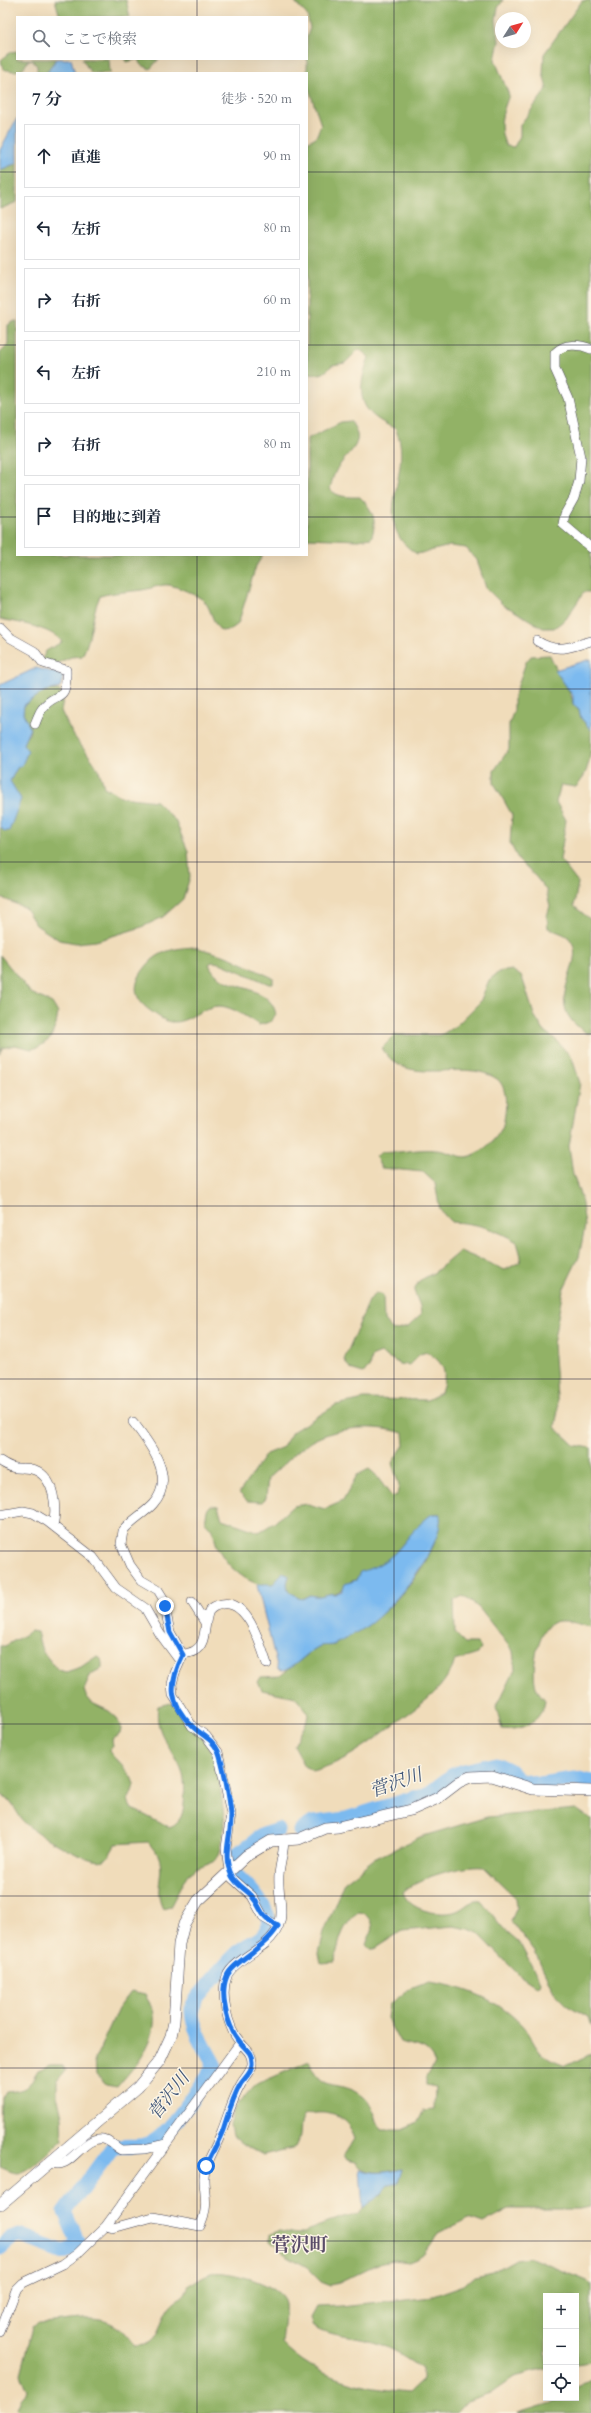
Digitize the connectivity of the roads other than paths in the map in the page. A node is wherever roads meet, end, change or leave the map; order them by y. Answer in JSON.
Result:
{"nodes":[{"id":1,"x":591,"y":349,"type":"edge"},
{"id":2,"x":591,"y":548,"type":"edge"},
{"id":3,"x":0,"y":628,"type":"edge"},
{"id":4,"x":537,"y":641,"type":"dead end"},
{"id":5,"x":591,"y":641,"type":"edge"},
{"id":6,"x":35,"y":724,"type":"dead end"},
{"id":7,"x":133,"y":1422,"type":"dead end"},
{"id":8,"x":0,"y":1461,"type":"edge"},
{"id":9,"x":0,"y":1515,"type":"edge"},
{"id":10,"x":53,"y":1526,"type":"junction"},
{"id":11,"x":192,"y":1602,"type":"dead end"},
{"id":12,"x":206,"y":1624,"type":"junction"},
{"id":13,"x":182,"y":1658,"type":"junction"},
{"id":14,"x":267,"y":1664,"type":"dead end"},
{"id":15,"x":591,"y":1791,"type":"edge"},
{"id":16,"x":284,"y":1839,"type":"junction"},
{"id":17,"x":229,"y":1870,"type":"junction"},
{"id":18,"x":275,"y":1924,"type":"junction"},
{"id":19,"x":240,"y":2043,"type":"junction"},
{"id":20,"x":166,"y":2144,"type":"junction"},
{"id":21,"x":50,"y":2162,"type":"junction"},
{"id":22,"x":0,"y":2205,"type":"edge"},
{"id":23,"x":106,"y":2226,"type":"junction"},
{"id":24,"x":0,"y":2332,"type":"edge"}],
"edges":[{"from":1,"to":2,"type":"street"},
{"from":3,"to":6,"type":"street"},
{"from":4,"to":5,"type":"street"},
{"from":7,"to":13,"type":"street"},
{"from":8,"to":10,"type":"street"},
{"from":9,"to":10,"type":"street"},
{"from":10,"to":13,"type":"street"},
{"from":11,"to":12,"type":"street"},
{"from":12,"to":13,"type":"street"},
{"from":12,"to":14,"type":"street"},
{"from":13,"to":17,"type":"street"},
{"from":15,"to":16,"type":"street"},
{"from":16,"to":17,"type":"street"},
{"from":16,"to":18,"type":"street"},
{"from":17,"to":18,"type":"street"},
{"from":17,"to":21,"type":"street"},
{"from":18,"to":19,"type":"street"},
{"from":19,"to":20,"type":"street"},
{"from":19,"to":23,"type":"street"},
{"from":20,"to":21,"type":"street"},
{"from":20,"to":23,"type":"street"},
{"from":21,"to":22,"type":"street"},
{"from":23,"to":24,"type":"street"}]}
